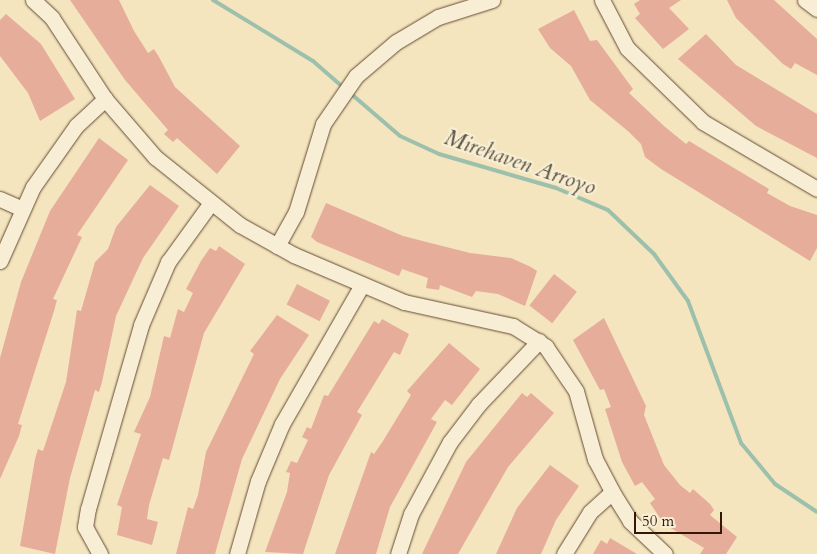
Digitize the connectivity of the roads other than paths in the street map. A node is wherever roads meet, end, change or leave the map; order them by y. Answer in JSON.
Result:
{"nodes":[{"id":1,"x":33,"y":0,"type":"edge"},
{"id":2,"x":492,"y":0,"type":"edge"},
{"id":3,"x":602,"y":0,"type":"edge"},
{"id":4,"x":805,"y":0,"type":"edge"},
{"id":5,"x":817,"y":8,"type":"edge"},
{"id":6,"x":106,"y":99,"type":"junction"},
{"id":7,"x":817,"y":189,"type":"edge"},
{"id":8,"x":0,"y":198,"type":"edge"},
{"id":9,"x":210,"y":204,"type":"junction"},
{"id":10,"x":20,"y":208,"type":"junction"},
{"id":11,"x":277,"y":246,"type":"junction"},
{"id":12,"x":0,"y":261,"type":"edge"},
{"id":13,"x":362,"y":285,"type":"junction"},
{"id":14,"x":539,"y":341,"type":"junction"},
{"id":15,"x":612,"y":492,"type":"junction"},
{"id":16,"x":100,"y":554,"type":"edge"},
{"id":17,"x":237,"y":554,"type":"edge"},
{"id":18,"x":398,"y":554,"type":"edge"},
{"id":19,"x":564,"y":554,"type":"edge"},
{"id":20,"x":665,"y":554,"type":"edge"}],
"edges":[{"from":1,"to":6,"type":"street"},
{"from":2,"to":11,"type":"street"},
{"from":3,"to":7,"type":"street"},
{"from":4,"to":5,"type":"street"},
{"from":6,"to":9,"type":"street"},
{"from":6,"to":10,"type":"street"},
{"from":8,"to":10,"type":"street"},
{"from":9,"to":11,"type":"street"},
{"from":9,"to":16,"type":"street"},
{"from":10,"to":12,"type":"street"},
{"from":11,"to":13,"type":"street"},
{"from":13,"to":14,"type":"street"},
{"from":13,"to":17,"type":"street"},
{"from":14,"to":15,"type":"street"},
{"from":14,"to":18,"type":"street"},
{"from":15,"to":19,"type":"street"},
{"from":15,"to":20,"type":"street"}]}
